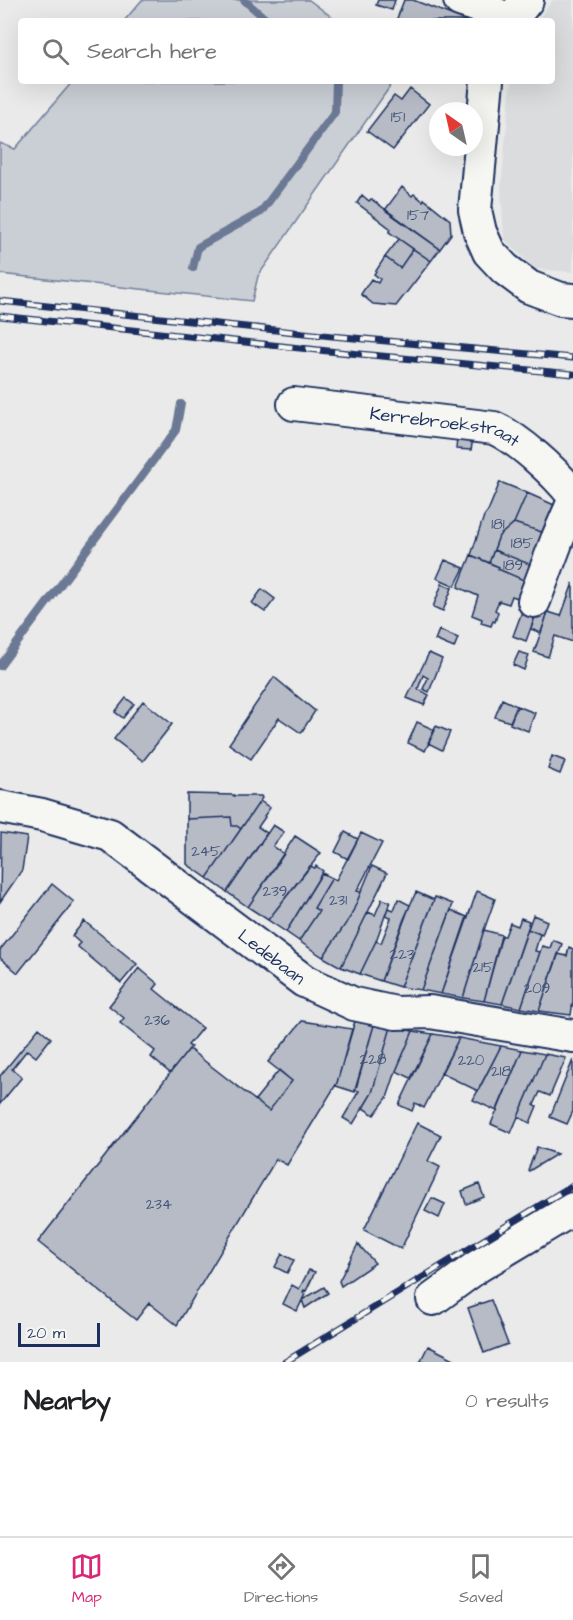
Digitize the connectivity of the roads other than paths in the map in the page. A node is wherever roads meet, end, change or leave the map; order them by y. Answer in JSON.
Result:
{"nodes":[{"id":1,"x":460,"y":0,"type":"edge"},
{"id":2,"x":527,"y":0,"type":"edge"},
{"id":3,"x":504,"y":18,"type":"edge"},
{"id":4,"x":512,"y":18,"type":"edge"},
{"id":5,"x":487,"y":84,"type":"edge"},
{"id":6,"x":573,"y":300,"type":"edge"},
{"id":7,"x":294,"y":404,"type":"dead end"},
{"id":8,"x":573,"y":495,"type":"edge"},
{"id":9,"x":573,"y":503,"type":"edge"},
{"id":10,"x":534,"y":601,"type":"dead end"},
{"id":11,"x":0,"y":807,"type":"edge"},
{"id":12,"x":573,"y":1036,"type":"edge"},
{"id":13,"x":573,"y":1209,"type":"edge"},
{"id":14,"x":433,"y":1299,"type":"dead end"}],
"edges":[{"from":1,"to":3,"type":"street"},
{"from":2,"to":4,"type":"street"},
{"from":5,"to":6,"type":"street"},
{"from":7,"to":8,"type":"street","name":"Kerrebroekstraat"},
{"from":9,"to":10,"type":"street"},
{"from":11,"to":12,"type":"street","name":"Ledebaan"},
{"from":13,"to":14,"type":"street"}]}
